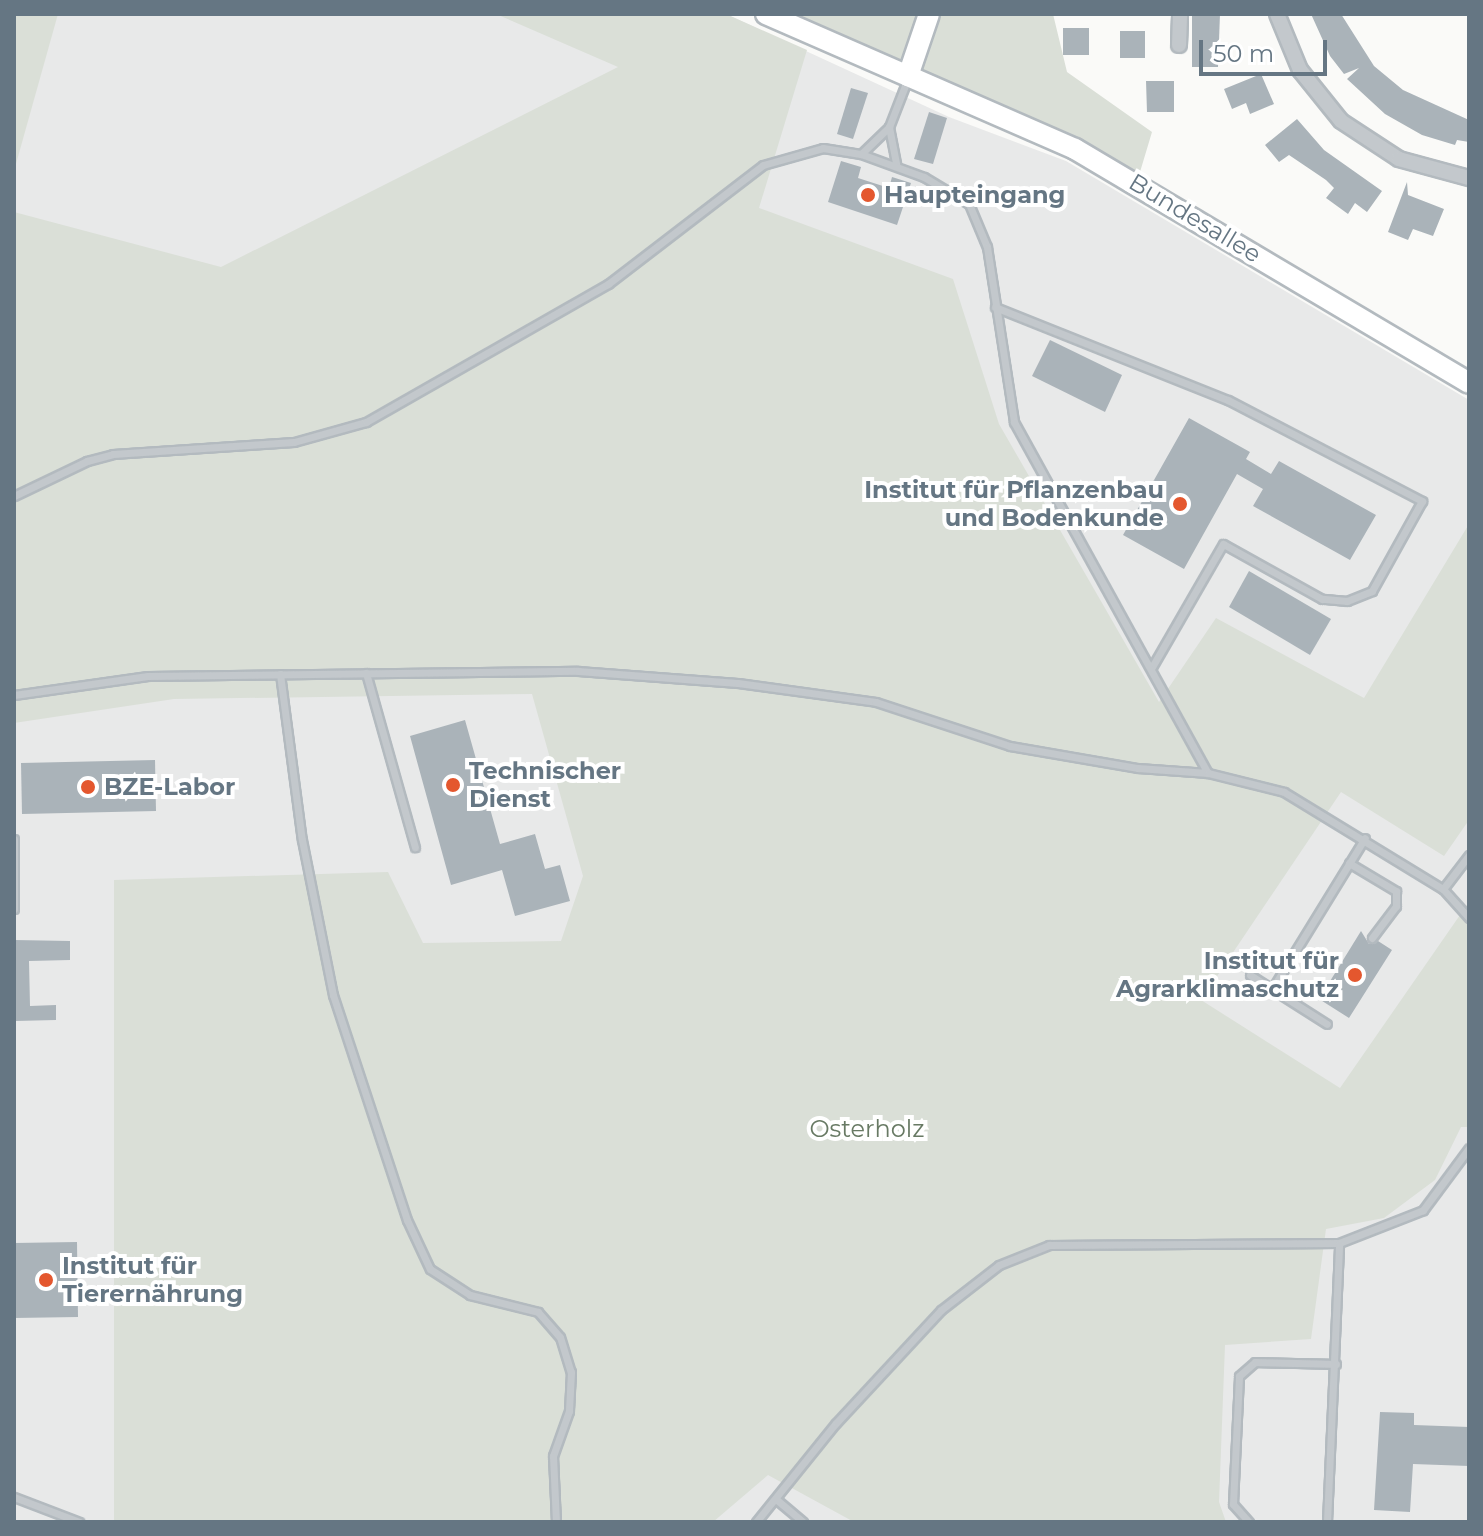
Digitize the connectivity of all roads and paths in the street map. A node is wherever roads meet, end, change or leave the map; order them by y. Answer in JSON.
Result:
{"nodes":[{"id":1,"x":766,"y":14,"type":"edge"},
{"id":2,"x":929,"y":14,"type":"edge"},
{"id":3,"x":1180,"y":14,"type":"edge"},
{"id":4,"x":1277,"y":14,"type":"edge"},
{"id":5,"x":1179,"y":45,"type":"dead end"},
{"id":6,"x":908,"y":76,"type":"junction"},
{"id":7,"x":889,"y":127,"type":"junction"},
{"id":8,"x":861,"y":154,"type":"junction"},
{"id":9,"x":896,"y":164,"type":"junction"},
{"id":10,"x":1469,"y":178,"type":"edge"},
{"id":11,"x":995,"y":307,"type":"junction"},
{"id":12,"x":1469,"y":383,"type":"edge"},
{"id":13,"x":14,"y":496,"type":"edge"},
{"id":14,"x":1152,"y":667,"type":"junction"},
{"id":15,"x":366,"y":673,"type":"junction"},
{"id":16,"x":280,"y":674,"type":"junction"},
{"id":17,"x":14,"y":695,"type":"edge"},
{"id":18,"x":1208,"y":773,"type":"junction"},
{"id":19,"x":1365,"y":838,"type":"junction"},
{"id":20,"x":14,"y":839,"type":"edge"},
{"id":21,"x":415,"y":847,"type":"dead end"},
{"id":22,"x":1469,"y":855,"type":"edge"},
{"id":23,"x":1349,"y":863,"type":"junction"},
{"id":24,"x":1443,"y":889,"type":"junction"},
{"id":25,"x":14,"y":909,"type":"edge"},
{"id":26,"x":1469,"y":918,"type":"edge"},
{"id":27,"x":1372,"y":938,"type":"dead end"},
{"id":28,"x":1250,"y":975,"type":"dead end"},
{"id":29,"x":1272,"y":989,"type":"junction"},
{"id":30,"x":1327,"y":1024,"type":"dead end"},
{"id":31,"x":1469,"y":1148,"type":"edge"},
{"id":32,"x":1339,"y":1243,"type":"junction"},
{"id":33,"x":1336,"y":1364,"type":"junction"},
{"id":34,"x":14,"y":1497,"type":"edge"},
{"id":35,"x":777,"y":1500,"type":"junction"},
{"id":36,"x":79,"y":1522,"type":"edge"},
{"id":37,"x":556,"y":1522,"type":"edge"},
{"id":38,"x":756,"y":1522,"type":"edge"},
{"id":39,"x":803,"y":1522,"type":"edge"},
{"id":40,"x":1249,"y":1522,"type":"edge"},
{"id":41,"x":1327,"y":1522,"type":"edge"}],
"edges":[{"from":1,"to":6,"type":"main road","name":"Bundesallee"},
{"from":2,"to":6,"type":"main road"},
{"from":3,"to":5,"type":"street"},
{"from":4,"to":10,"type":"street"},
{"from":6,"to":7,"type":"lane"},
{"from":6,"to":12,"type":"main road","name":"Bundesallee"},
{"from":7,"to":8,"type":"lane"},
{"from":7,"to":9,"type":"lane"},
{"from":8,"to":9,"type":"lane"},
{"from":8,"to":13,"type":"lane"},
{"from":9,"to":11,"type":"lane"},
{"from":11,"to":14,"type":"lane"},
{"from":11,"to":14,"type":"lane"},
{"from":14,"to":18,"type":"lane"},
{"from":15,"to":16,"type":"lane"},
{"from":15,"to":18,"type":"lane"},
{"from":15,"to":21,"type":"lane"},
{"from":16,"to":17,"type":"lane"},
{"from":16,"to":37,"type":"lane"},
{"from":18,"to":19,"type":"lane"},
{"from":19,"to":23,"type":"lane"},
{"from":19,"to":24,"type":"lane"},
{"from":20,"to":25,"type":"lane"},
{"from":22,"to":24,"type":"lane"},
{"from":23,"to":27,"type":"lane"},
{"from":23,"to":29,"type":"lane"},
{"from":24,"to":26,"type":"lane"},
{"from":28,"to":29,"type":"lane"},
{"from":29,"to":30,"type":"lane"},
{"from":31,"to":32,"type":"lane"},
{"from":32,"to":33,"type":"lane"},
{"from":32,"to":35,"type":"lane"},
{"from":33,"to":40,"type":"lane"},
{"from":33,"to":41,"type":"lane"},
{"from":34,"to":36,"type":"lane"},
{"from":35,"to":38,"type":"lane"},
{"from":35,"to":39,"type":"lane"}]}
